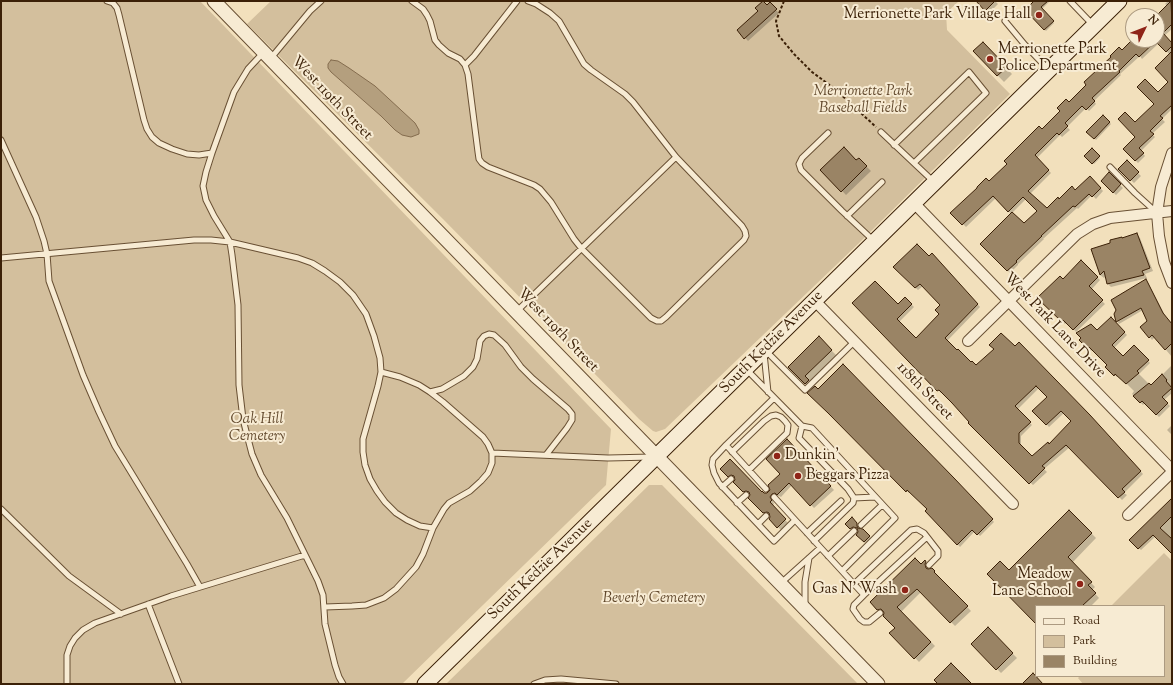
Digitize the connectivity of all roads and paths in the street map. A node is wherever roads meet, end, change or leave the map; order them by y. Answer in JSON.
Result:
{"nodes":[{"id":1,"x":107,"y":1,"type":"edge"},
{"id":2,"x":214,"y":1,"type":"edge"},
{"id":3,"x":321,"y":1,"type":"edge"},
{"id":4,"x":412,"y":1,"type":"edge"},
{"id":5,"x":517,"y":1,"type":"edge"},
{"id":6,"x":528,"y":1,"type":"edge"},
{"id":7,"x":784,"y":1,"type":"edge"},
{"id":8,"x":1070,"y":1,"type":"edge"},
{"id":9,"x":1119,"y":1,"type":"edge"},
{"id":10,"x":1005,"y":21,"type":"dead end"},
{"id":11,"x":1094,"y":26,"type":"junction"},
{"id":12,"x":267,"y":56,"type":"junction"},
{"id":13,"x":465,"y":64,"type":"junction"},
{"id":14,"x":1049,"y":70,"type":"junction"},
{"id":15,"x":881,"y":132,"type":"joint"},
{"id":16,"x":828,"y":133,"type":"dead end"},
{"id":17,"x":1,"y":140,"type":"edge"},
{"id":18,"x":894,"y":145,"type":"junction"},
{"id":19,"x":212,"y":152,"type":"junction"},
{"id":20,"x":1172,"y":153,"type":"edge"},
{"id":21,"x":676,"y":157,"type":"junction"},
{"id":22,"x":914,"y":163,"type":"junction"},
{"id":23,"x":1110,"y":167,"type":"dead end"},
{"id":24,"x":882,"y":182,"type":"dead end"},
{"id":25,"x":935,"y":183,"type":"junction"},
{"id":26,"x":914,"y":203,"type":"junction"},
{"id":27,"x":1172,"y":211,"type":"edge"},
{"id":28,"x":1157,"y":213,"type":"junction"},
{"id":29,"x":847,"y":216,"type":"junction"},
{"id":30,"x":230,"y":242,"type":"junction"},
{"id":31,"x":875,"y":242,"type":"junction"},
{"id":32,"x":582,"y":248,"type":"junction"},
{"id":33,"x":47,"y":254,"type":"junction"},
{"id":34,"x":1,"y":258,"type":"edge"},
{"id":35,"x":1172,"y":282,"type":"edge"},
{"id":36,"x":1009,"y":300,"type":"junction"},
{"id":37,"x":815,"y":301,"type":"junction"},
{"id":38,"x":516,"y":312,"type":"junction"},
{"id":39,"x":968,"y":341,"type":"dead end"},
{"id":40,"x":854,"y":342,"type":"junction"},
{"id":41,"x":764,"y":351,"type":"junction"},
{"id":42,"x":746,"y":369,"type":"junction"},
{"id":43,"x":381,"y":372,"type":"junction"},
{"id":44,"x":430,"y":392,"type":"junction"},
{"id":45,"x":768,"y":392,"type":"junction"},
{"id":46,"x":774,"y":398,"type":"junction"},
{"id":47,"x":802,"y":426,"type":"junction"},
{"id":48,"x":726,"y":445,"type":"junction"},
{"id":49,"x":732,"y":452,"type":"junction"},
{"id":50,"x":492,"y":453,"type":"junction"},
{"id":51,"x":546,"y":455,"type":"junction"},
{"id":52,"x":657,"y":457,"type":"junction"},
{"id":53,"x":745,"y":469,"type":"junction"},
{"id":54,"x":1172,"y":471,"type":"edge"},
{"id":55,"x":731,"y":479,"type":"dead end"},
{"id":56,"x":722,"y":487,"type":"junction"},
{"id":57,"x":766,"y":488,"type":"dead end"},
{"id":58,"x":746,"y":495,"type":"dead end"},
{"id":59,"x":774,"y":497,"type":"dead end"},
{"id":60,"x":875,"y":497,"type":"junction"},
{"id":61,"x":854,"y":498,"type":"junction"},
{"id":62,"x":841,"y":501,"type":"dead end"},
{"id":63,"x":737,"y":503,"type":"junction"},
{"id":64,"x":1013,"y":504,"type":"dead end"},
{"id":65,"x":882,"y":505,"type":"junction"},
{"id":66,"x":1,"y":509,"type":"edge"},
{"id":67,"x":766,"y":516,"type":"dead end"},
{"id":68,"x":1128,"y":516,"type":"dead end"},
{"id":69,"x":795,"y":520,"type":"junction"},
{"id":70,"x":758,"y":524,"type":"junction"},
{"id":71,"x":861,"y":525,"type":"dead end"},
{"id":72,"x":433,"y":528,"type":"junction"},
{"id":73,"x":854,"y":531,"type":"dead end"},
{"id":74,"x":807,"y":533,"type":"junction"},
{"id":75,"x":927,"y":537,"type":"junction"},
{"id":76,"x":814,"y":541,"type":"junction"},
{"id":77,"x":820,"y":548,"type":"junction"},
{"id":78,"x":305,"y":555,"type":"junction"},
{"id":79,"x":828,"y":556,"type":"junction"},
{"id":80,"x":810,"y":557,"type":"junction"},
{"id":81,"x":929,"y":565,"type":"dead end"},
{"id":82,"x":842,"y":571,"type":"junction"},
{"id":83,"x":780,"y":583,"type":"junction"},
{"id":84,"x":854,"y":584,"type":"junction"},
{"id":85,"x":200,"y":587,"type":"junction"},
{"id":86,"x":864,"y":595,"type":"junction"},
{"id":87,"x":148,"y":604,"type":"junction"},
{"id":88,"x":325,"y":607,"type":"junction"},
{"id":89,"x":804,"y":609,"type":"junction"},
{"id":90,"x":880,"y":613,"type":"dead end"},
{"id":91,"x":121,"y":614,"type":"junction"},
{"id":92,"x":67,"y":684,"type":"edge"},
{"id":93,"x":179,"y":684,"type":"edge"},
{"id":94,"x":343,"y":684,"type":"edge"},
{"id":95,"x":425,"y":684,"type":"edge"},
{"id":96,"x":534,"y":684,"type":"edge"},
{"id":97,"x":616,"y":684,"type":"edge"},
{"id":98,"x":878,"y":684,"type":"edge"}],
"edges":[{"from":1,"to":19,"type":"lane"},
{"from":2,"to":12,"type":"street","name":"West 119th Street"},
{"from":3,"to":12,"type":"lane"},
{"from":4,"to":13,"type":"lane"},
{"from":5,"to":13,"type":"lane"},
{"from":6,"to":21,"type":"lane"},
{"from":7,"to":15,"type":"path"},
{"from":8,"to":11,"type":"lane"},
{"from":9,"to":11,"type":"main road","name":"South Kedzie Avenue"},
{"from":10,"to":14,"type":"lane"},
{"from":11,"to":14,"type":"main road","name":"South Kedzie Avenue"},
{"from":12,"to":19,"type":"lane"},
{"from":12,"to":38,"type":"street","name":"West 119th Street"},
{"from":13,"to":32,"type":"lane"},
{"from":14,"to":25,"type":"main road","name":"South Kedzie Avenue"},
{"from":15,"to":18,"type":"lane"},
{"from":16,"to":29,"type":"lane"},
{"from":17,"to":33,"type":"lane"},
{"from":18,"to":22,"type":"lane"},
{"from":18,"to":22,"type":"lane"},
{"from":19,"to":30,"type":"lane"},
{"from":20,"to":28,"type":"street"},
{"from":21,"to":32,"type":"lane"},
{"from":21,"to":32,"type":"lane"},
{"from":22,"to":25,"type":"lane"},
{"from":23,"to":28,"type":"lane"},
{"from":24,"to":29,"type":"lane"},
{"from":25,"to":26,"type":"main road","name":"South Kedzie Avenue"},
{"from":26,"to":31,"type":"main road","name":"South Kedzie Avenue"},
{"from":26,"to":36,"type":"street","name":"West Park Lane Drive"},
{"from":27,"to":28,"type":"street"},
{"from":28,"to":35,"type":"street"},
{"from":28,"to":36,"type":"street"},
{"from":29,"to":31,"type":"lane"},
{"from":30,"to":33,"type":"lane"},
{"from":30,"to":43,"type":"lane"},
{"from":30,"to":78,"type":"lane"},
{"from":31,"to":37,"type":"main road","name":"South Kedzie Avenue"},
{"from":32,"to":38,"type":"lane"},
{"from":33,"to":34,"type":"lane"},
{"from":33,"to":85,"type":"lane"},
{"from":36,"to":39,"type":"street"},
{"from":36,"to":54,"type":"street","name":"West Park Lane Drive"},
{"from":37,"to":40,"type":"street","name":"118th Street"},
{"from":37,"to":41,"type":"main road","name":"South Kedzie Avenue"},
{"from":38,"to":52,"type":"street","name":"West 119th Street"},
{"from":40,"to":41,"type":"lane"},
{"from":40,"to":64,"type":"street","name":"118th Street"},
{"from":41,"to":42,"type":"main road","name":"South Kedzie Avenue"},
{"from":41,"to":45,"type":"lane"},
{"from":42,"to":45,"type":"lane"},
{"from":42,"to":52,"type":"main road","name":"South Kedzie Avenue"},
{"from":43,"to":44,"type":"lane"},
{"from":43,"to":72,"type":"lane"},
{"from":44,"to":50,"type":"lane"},
{"from":44,"to":51,"type":"lane"},
{"from":45,"to":46,"type":"lane"},
{"from":46,"to":47,"type":"lane"},
{"from":46,"to":48,"type":"lane"},
{"from":47,"to":60,"type":"lane"},
{"from":47,"to":61,"type":"lane"},
{"from":48,"to":49,"type":"lane"},
{"from":48,"to":56,"type":"lane"},
{"from":49,"to":53,"type":"lane"},
{"from":49,"to":53,"type":"lane"},
{"from":50,"to":51,"type":"lane"},
{"from":50,"to":72,"type":"lane"},
{"from":51,"to":52,"type":"lane"},
{"from":52,"to":83,"type":"street","name":"West 119th Street"},
{"from":52,"to":95,"type":"main road","name":"South Kedzie Avenue"},
{"from":53,"to":57,"type":"lane"},
{"from":54,"to":68,"type":"street"},
{"from":55,"to":56,"type":"lane"},
{"from":56,"to":63,"type":"lane"},
{"from":58,"to":63,"type":"lane"},
{"from":59,"to":69,"type":"lane"},
{"from":60,"to":61,"type":"lane"},
{"from":60,"to":65,"type":"lane"},
{"from":61,"to":76,"type":"lane"},
{"from":62,"to":74,"type":"lane"},
{"from":63,"to":70,"type":"lane"},
{"from":65,"to":71,"type":"lane"},
{"from":65,"to":82,"type":"lane"},
{"from":66,"to":91,"type":"lane"},
{"from":67,"to":70,"type":"lane"},
{"from":69,"to":70,"type":"lane"},
{"from":69,"to":74,"type":"lane"},
{"from":72,"to":88,"type":"lane"},
{"from":73,"to":79,"type":"lane"},
{"from":74,"to":76,"type":"lane"},
{"from":75,"to":81,"type":"lane"},
{"from":75,"to":84,"type":"lane"},
{"from":75,"to":86,"type":"lane"},
{"from":76,"to":77,"type":"lane"},
{"from":77,"to":79,"type":"lane"},
{"from":77,"to":80,"type":"lane"},
{"from":78,"to":85,"type":"lane"},
{"from":78,"to":88,"type":"lane"},
{"from":79,"to":82,"type":"lane"},
{"from":80,"to":83,"type":"lane"},
{"from":80,"to":89,"type":"lane"},
{"from":82,"to":84,"type":"lane"},
{"from":83,"to":89,"type":"street","name":"West 119th Street"},
{"from":84,"to":86,"type":"lane"},
{"from":85,"to":87,"type":"lane"},
{"from":86,"to":90,"type":"lane"},
{"from":87,"to":91,"type":"lane"},
{"from":87,"to":93,"type":"lane"},
{"from":88,"to":94,"type":"lane"},
{"from":89,"to":98,"type":"street","name":"West 119th Street"},
{"from":91,"to":92,"type":"lane"},
{"from":96,"to":97,"type":"lane"}]}
